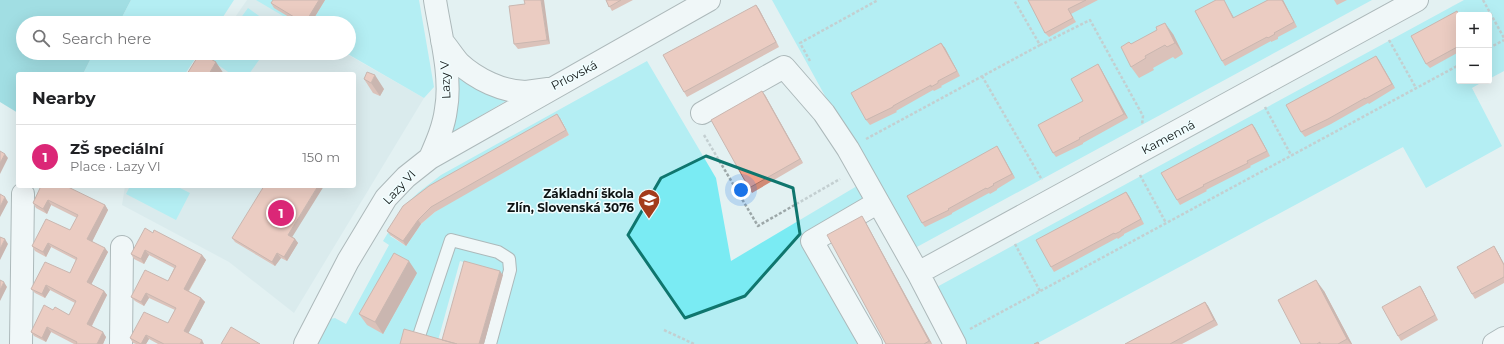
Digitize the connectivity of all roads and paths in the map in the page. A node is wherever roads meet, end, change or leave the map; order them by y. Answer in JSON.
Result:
{"nodes":[{"id":1,"x":435,"y":0,"type":"edge"},
{"id":2,"x":709,"y":0,"type":"edge"},
{"id":3,"x":878,"y":0,"type":"edge"},
{"id":4,"x":1014,"y":0,"type":"edge"},
{"id":5,"x":1417,"y":0,"type":"edge"},
{"id":6,"x":1483,"y":0,"type":"edge"},
{"id":7,"x":1378,"y":21,"type":"junction"},
{"id":8,"x":1504,"y":39,"type":"edge"},
{"id":9,"x":441,"y":40,"type":"junction"},
{"id":10,"x":1040,"y":45,"type":"junction"},
{"id":11,"x":1492,"y":46,"type":"edge"},
{"id":12,"x":811,"y":63,"type":"dead end"},
{"id":13,"x":1456,"y":67,"type":"edge"},
{"id":14,"x":982,"y":76,"type":"junction"},
{"id":15,"x":553,"y":88,"type":"junction"},
{"id":16,"x":1416,"y":88,"type":"junction"},
{"id":17,"x":1256,"y":89,"type":"junction"},
{"id":18,"x":702,"y":122,"type":"joint"},
{"id":19,"x":1141,"y":128,"type":"dead end"},
{"id":20,"x":848,"y":149,"type":"junction"},
{"id":21,"x":1291,"y":155,"type":"junction"},
{"id":22,"x":1130,"y":157,"type":"junction"},
{"id":23,"x":430,"y":158,"type":"junction"},
{"id":24,"x":858,"y":168,"type":"junction"},
{"id":25,"x":23,"y":194,"type":"dead end"},
{"id":26,"x":1053,"y":200,"type":"junction"},
{"id":27,"x":877,"y":202,"type":"junction"},
{"id":28,"x":1166,"y":223,"type":"junction"},
{"id":29,"x":1005,"y":226,"type":"junction"},
{"id":30,"x":122,"y":247,"type":"dead end"},
{"id":31,"x":918,"y":273,"type":"junction"},
{"id":32,"x":1040,"y":291,"type":"junction"},
{"id":33,"x":664,"y":330,"type":"dead end"},
{"id":34,"x":418,"y":336,"type":"edge"},
{"id":35,"x":962,"y":337,"type":"edge"},
{"id":36,"x":1504,"y":338,"type":"edge"},
{"id":37,"x":21,"y":344,"type":"edge"},
{"id":38,"x":121,"y":344,"type":"edge"},
{"id":39,"x":305,"y":344,"type":"edge"},
{"id":40,"x":490,"y":344,"type":"edge"},
{"id":41,"x":694,"y":344,"type":"edge"},
{"id":42,"x":871,"y":344,"type":"edge"},
{"id":43,"x":1494,"y":344,"type":"edge"}],
"edges":[{"from":1,"to":9,"type":"street","name":"Lazy V"},
{"from":2,"to":15,"type":"street","name":"Prlovská"},
{"from":3,"to":12,"type":"path"},
{"from":4,"to":10,"type":"path"},
{"from":5,"to":7,"type":"street","name":"Kamenná"},
{"from":6,"to":8,"type":"path"},
{"from":7,"to":16,"type":"path"},
{"from":7,"to":17,"type":"street","name":"Kamenná"},
{"from":8,"to":11,"type":"path"},
{"from":9,"to":15,"type":"street","name":"Prlovská"},
{"from":9,"to":23,"type":"street","name":"Lazy V"},
{"from":10,"to":14,"type":"path"},
{"from":10,"to":19,"type":"path"},
{"from":13,"to":16,"type":"path"},
{"from":14,"to":20,"type":"path"},
{"from":14,"to":26,"type":"path"},
{"from":15,"to":23,"type":"street","name":"Lazy VI"},
{"from":16,"to":21,"type":"path"},
{"from":17,"to":21,"type":"path"},
{"from":17,"to":22,"type":"street","name":"Kamenná"},
{"from":18,"to":20,"type":"street"},
{"from":18,"to":24,"type":"path"},
{"from":20,"to":24,"type":"street"},
{"from":21,"to":28,"type":"path"},
{"from":22,"to":26,"type":"street","name":"Kamenná"},
{"from":22,"to":28,"type":"path"},
{"from":23,"to":39,"type":"street","name":"Lazy VI"},
{"from":24,"to":27,"type":"street"},
{"from":25,"to":37,"type":"street"},
{"from":26,"to":29,"type":"street","name":"Kamenná"},
{"from":27,"to":31,"type":"street"},
{"from":27,"to":42,"type":"street"},
{"from":28,"to":32,"type":"path"},
{"from":29,"to":31,"type":"street","name":"Kamenná"},
{"from":29,"to":32,"type":"path"},
{"from":30,"to":38,"type":"street"},
{"from":31,"to":35,"type":"street"},
{"from":32,"to":35,"type":"path"},
{"from":33,"to":41,"type":"path"},
{"from":34,"to":40,"type":"lane"},
{"from":36,"to":43,"type":"street"}]}
